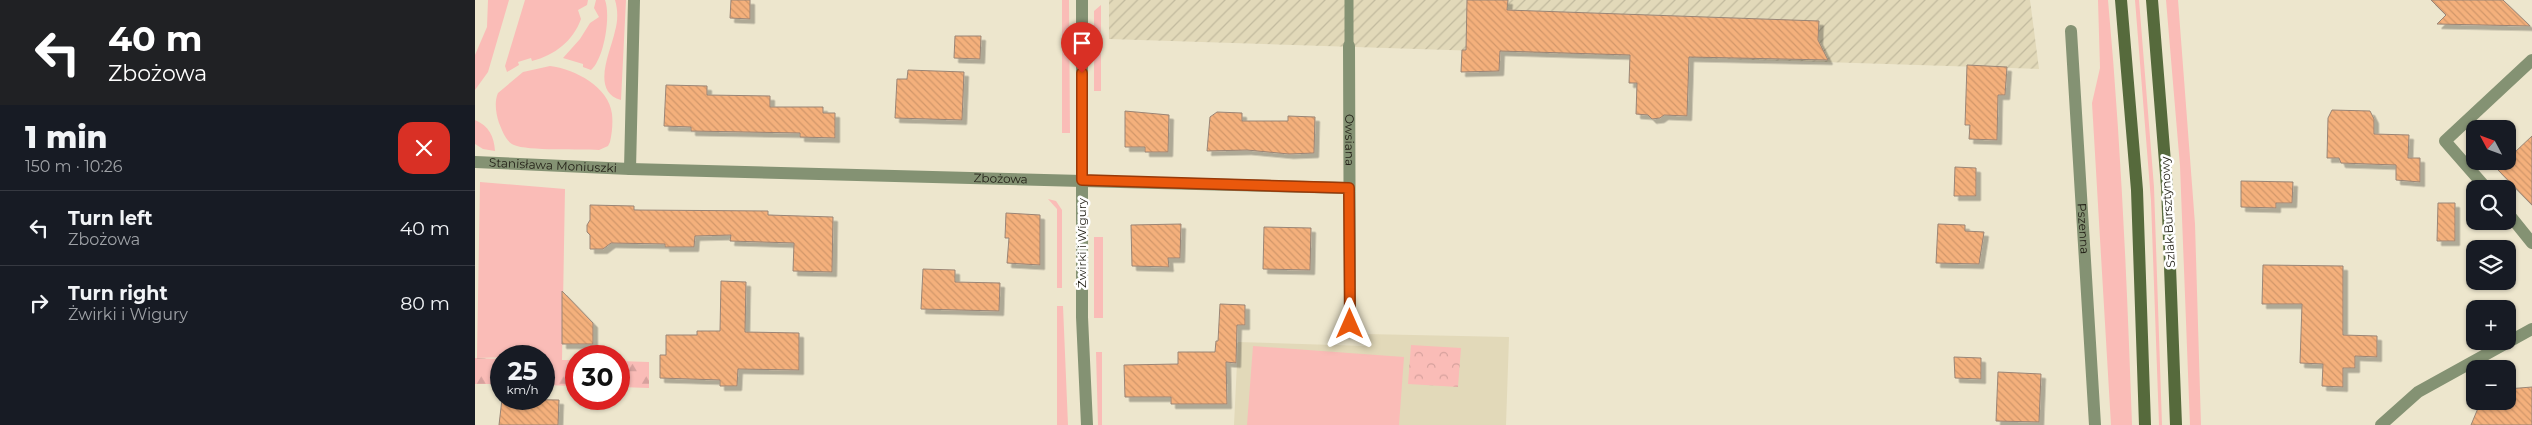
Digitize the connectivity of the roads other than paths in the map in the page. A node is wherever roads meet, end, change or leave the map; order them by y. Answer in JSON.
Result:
{"nodes":[{"id":1,"x":634,"y":0,"type":"edge"},
{"id":2,"x":1082,"y":0,"type":"edge"},
{"id":3,"x":1349,"y":0,"type":"edge"},
{"id":4,"x":2121,"y":0,"type":"edge"},
{"id":5,"x":2152,"y":0,"type":"edge"},
{"id":6,"x":2071,"y":31,"type":"dead end"},
{"id":7,"x":1349,"y":46,"type":"joint"},
{"id":8,"x":2532,"y":60,"type":"edge"},
{"id":9,"x":475,"y":162,"type":"edge"},
{"id":10,"x":630,"y":169,"type":"junction"},
{"id":11,"x":652,"y":170,"type":"joint"},
{"id":12,"x":1082,"y":180,"type":"junction"},
{"id":13,"x":2479,"y":180,"type":"edge"},
{"id":14,"x":1349,"y":188,"type":"junction"},
{"id":15,"x":2516,"y":223,"type":"edge"},
{"id":16,"x":2532,"y":243,"type":"edge"},
{"id":17,"x":1350,"y":324,"type":"dead end"},
{"id":18,"x":2532,"y":329,"type":"edge"},
{"id":19,"x":1087,"y":425,"type":"edge"},
{"id":20,"x":2095,"y":425,"type":"edge"},
{"id":21,"x":2145,"y":425,"type":"edge"},
{"id":22,"x":2176,"y":425,"type":"edge"},
{"id":23,"x":2381,"y":425,"type":"edge"}],
"edges":[{"from":1,"to":10,"type":"street","name":"Stanisława Moniuszki"},
{"from":2,"to":12,"type":"street","name":"Żwirki i Wigury"},
{"from":3,"to":7,"type":"lane"},
{"from":4,"to":21,"type":"main road"},
{"from":5,"to":22,"type":"main road","name":"Szlak Bursztynowy"},
{"from":6,"to":20,"type":"street","name":"Pszenna"},
{"from":7,"to":14,"type":"street","name":"Owsiana"},
{"from":8,"to":13,"type":"street"},
{"from":9,"to":10,"type":"street","name":"Stanisława Moniuszki"},
{"from":10,"to":11,"type":"street","name":"Stanisława Moniuszki"},
{"from":11,"to":12,"type":"street","name":"Zbożowa"},
{"from":12,"to":14,"type":"street","name":"Zbożowa"},
{"from":12,"to":19,"type":"street","name":"Żwirki i Wigury"},
{"from":14,"to":17,"type":"street","name":"Owsiana"},
{"from":15,"to":16,"type":"street"},
{"from":18,"to":23,"type":"street"}]}
